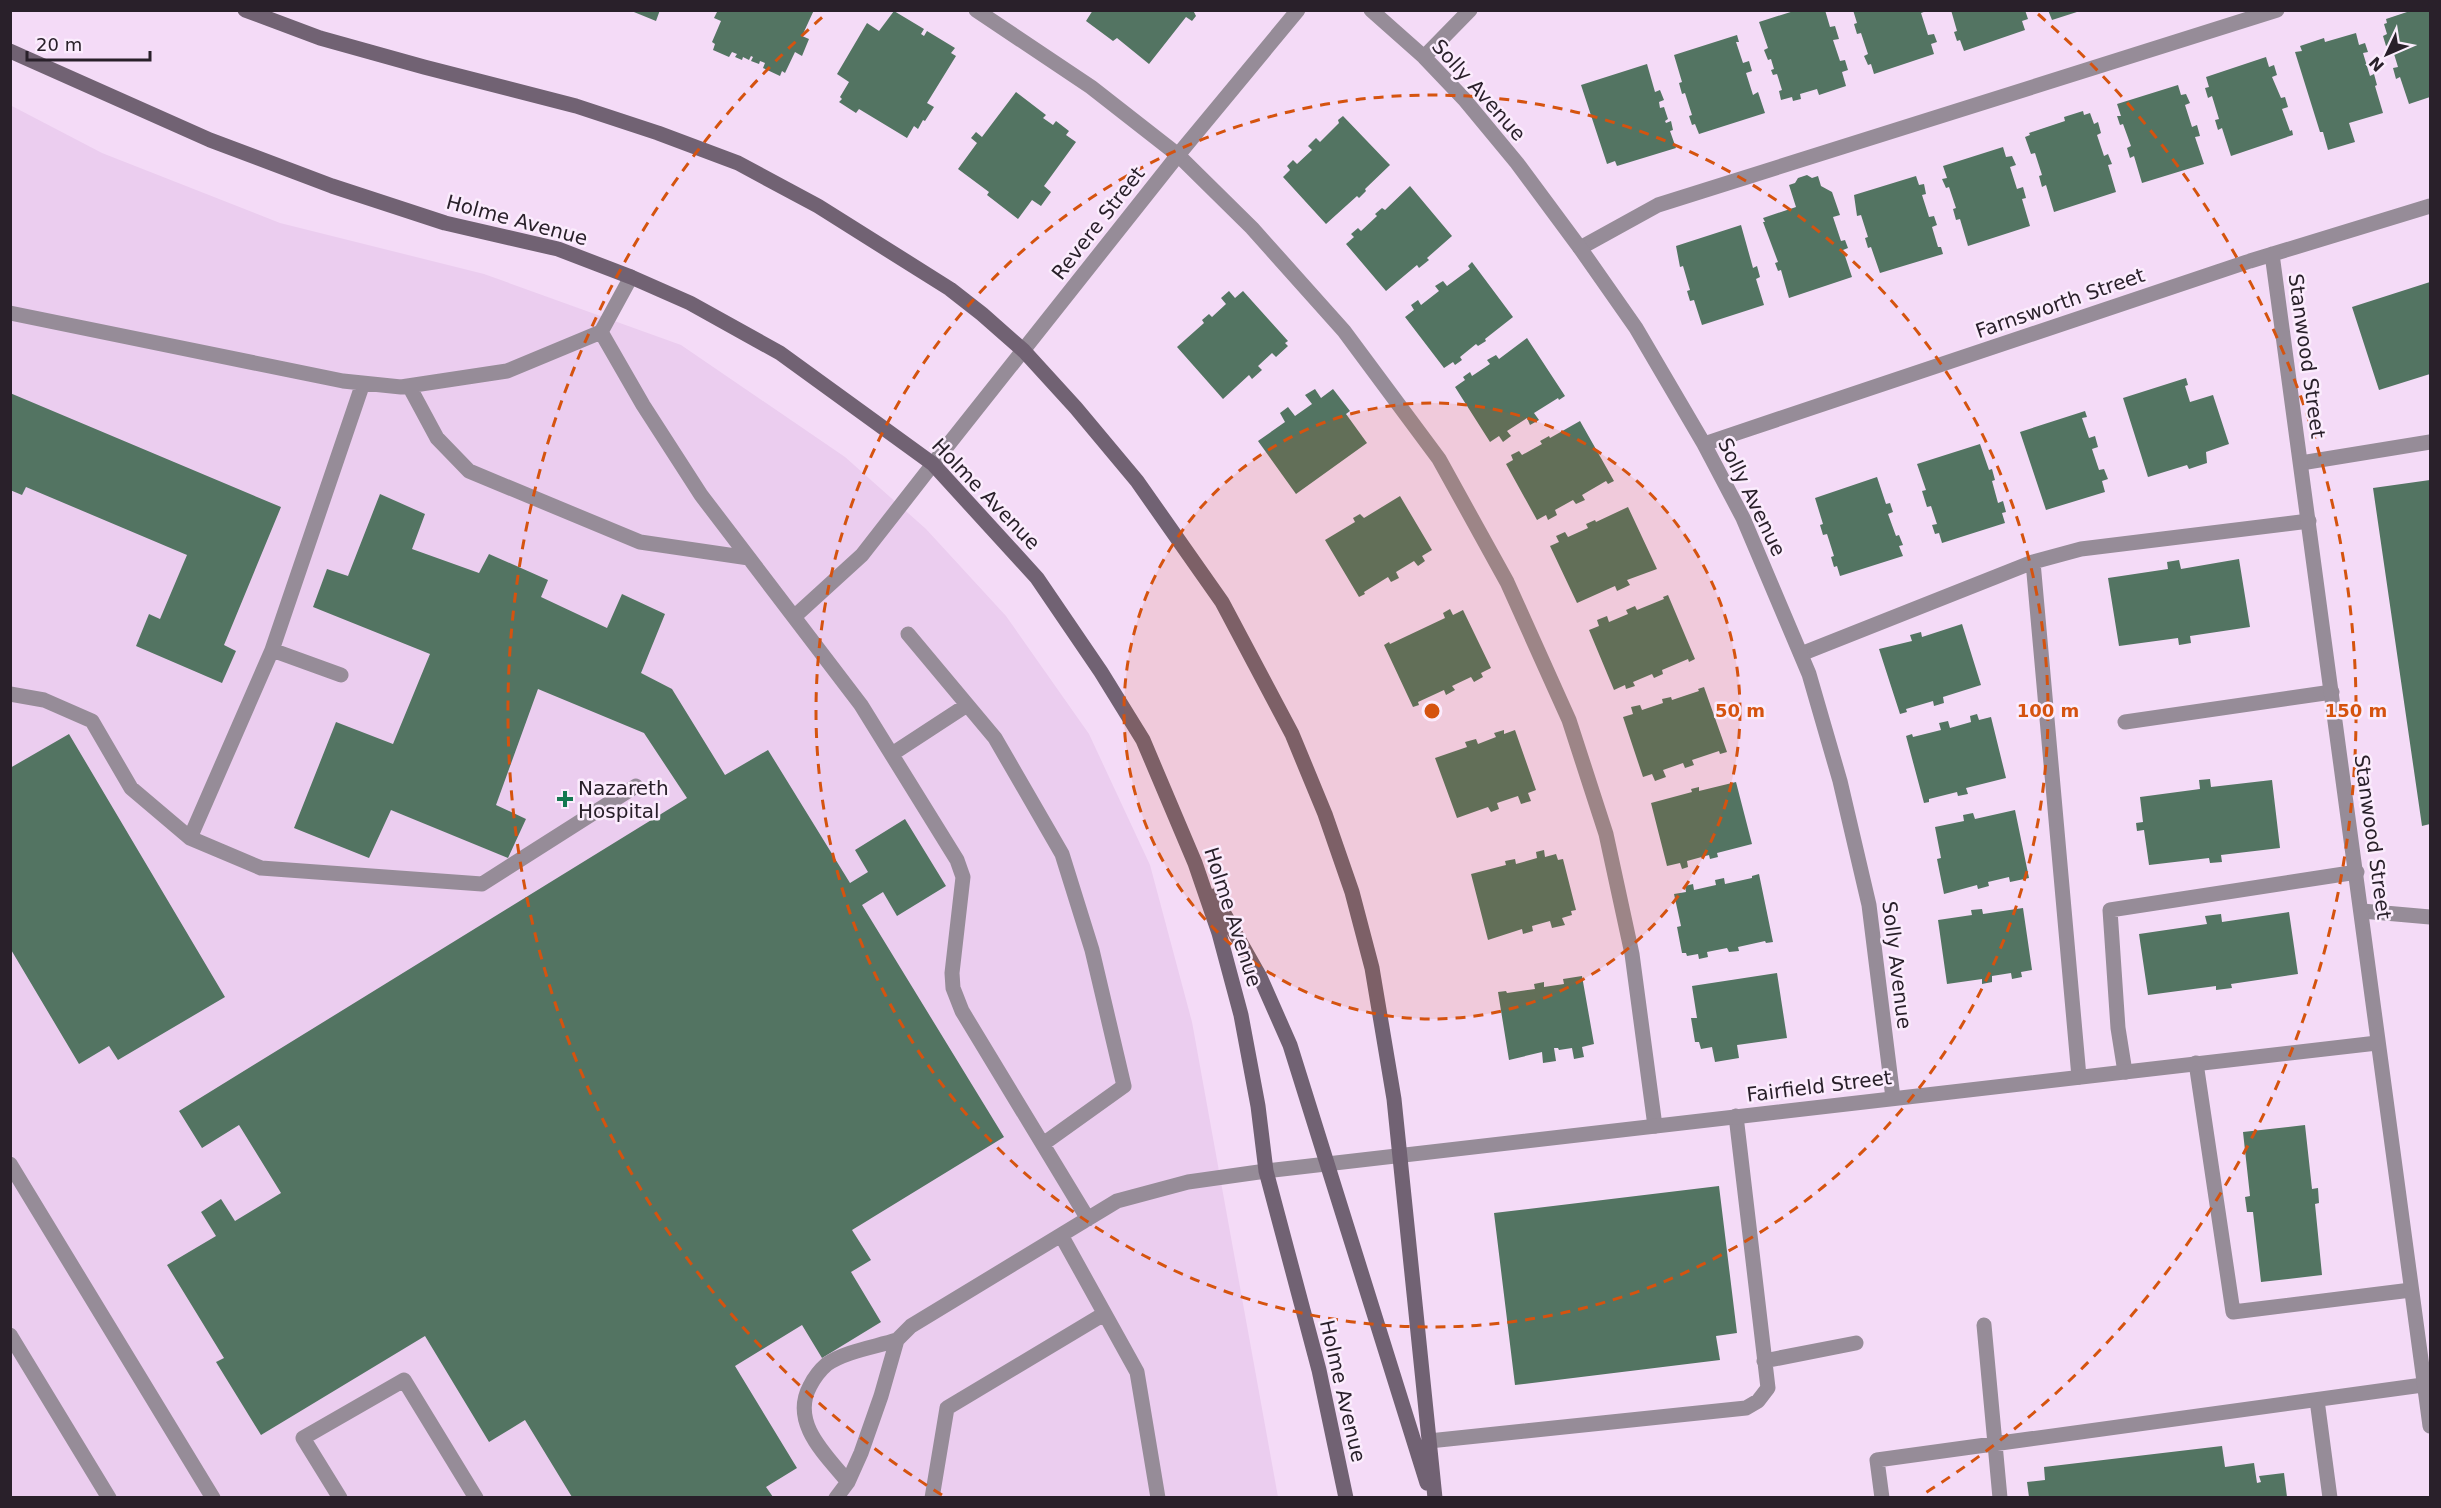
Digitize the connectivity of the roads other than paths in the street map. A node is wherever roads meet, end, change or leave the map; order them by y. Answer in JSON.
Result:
{"nodes":[{"id":1,"x":245,"y":10,"type":"edge"},
{"id":2,"x":976,"y":10,"type":"edge"},
{"id":3,"x":1298,"y":10,"type":"edge"},
{"id":4,"x":1371,"y":10,"type":"edge"},
{"id":5,"x":1470,"y":10,"type":"edge"},
{"id":6,"x":2277,"y":10,"type":"edge"},
{"id":7,"x":10,"y":51,"type":"edge"},
{"id":8,"x":1424,"y":57,"type":"junction"},
{"id":9,"x":1178,"y":155,"type":"junction"},
{"id":10,"x":2430,"y":206,"type":"edge"},
{"id":11,"x":1580,"y":248,"type":"junction"},
{"id":12,"x":2272,"y":254,"type":"junction"},
{"id":13,"x":631,"y":277,"type":"junction"},
{"id":14,"x":10,"y":313,"type":"edge"},
{"id":15,"x":601,"y":332,"type":"junction"},
{"id":16,"x":1024,"y":351,"type":"junction"},
{"id":17,"x":363,"y":383,"type":"junction"},
{"id":18,"x":409,"y":386,"type":"junction"},
{"id":19,"x":2430,"y":442,"type":"edge"},
{"id":20,"x":1704,"y":444,"type":"junction"},
{"id":21,"x":2301,"y":463,"type":"junction"},
{"id":22,"x":933,"y":464,"type":"junction"},
{"id":23,"x":2309,"y":521,"type":"junction"},
{"id":24,"x":749,"y":558,"type":"junction"},
{"id":25,"x":2033,"y":562,"type":"junction"},
{"id":26,"x":794,"y":617,"type":"junction"},
{"id":27,"x":908,"y":634,"type":"dead end"},
{"id":28,"x":272,"y":650,"type":"junction"},
{"id":29,"x":1801,"y":654,"type":"junction"},
{"id":30,"x":341,"y":675,"type":"dead end"},
{"id":31,"x":2332,"y":692,"type":"junction"},
{"id":32,"x":10,"y":694,"type":"edge"},
{"id":33,"x":967,"y":705,"type":"junction"},
{"id":34,"x":2125,"y":722,"type":"dead end"},
{"id":35,"x":892,"y":754,"type":"junction"},
{"id":36,"x":636,"y":786,"type":"dead end"},
{"id":37,"x":190,"y":838,"type":"junction"},
{"id":38,"x":1195,"y":862,"type":"junction"},
{"id":39,"x":2357,"y":872,"type":"junction"},
{"id":40,"x":2362,"y":911,"type":"junction"},
{"id":41,"x":2430,"y":917,"type":"edge"},
{"id":42,"x":2377,"y":1043,"type":"junction"},
{"id":43,"x":2196,"y":1064,"type":"junction"},
{"id":44,"x":2125,"y":1072,"type":"junction"},
{"id":45,"x":2079,"y":1077,"type":"junction"},
{"id":46,"x":1893,"y":1098,"type":"junction"},
{"id":47,"x":1736,"y":1116,"type":"junction"},
{"id":48,"x":1655,"y":1126,"type":"junction"},
{"id":49,"x":1043,"y":1144,"type":"junction"},
{"id":50,"x":1401,"y":1154,"type":"junction"},
{"id":51,"x":1328,"y":1163,"type":"junction"},
{"id":52,"x":10,"y":1164,"type":"edge"},
{"id":53,"x":1266,"y":1171,"type":"junction"},
{"id":54,"x":1088,"y":1219,"type":"junction"},
{"id":55,"x":1061,"y":1235,"type":"junction"},
{"id":56,"x":2411,"y":1290,"type":"junction"},
{"id":57,"x":1104,"y":1314,"type":"junction"},
{"id":58,"x":1984,"y":1325,"type":"dead end"},
{"id":59,"x":10,"y":1335,"type":"edge"},
{"id":60,"x":897,"y":1340,"type":"junction"},
{"id":61,"x":1856,"y":1343,"type":"dead end"},
{"id":62,"x":1764,"y":1361,"type":"junction"},
{"id":63,"x":2428,"y":1384,"type":"edge"},
{"id":64,"x":2317,"y":1400,"type":"junction"},
{"id":65,"x":2430,"y":1426,"type":"edge"},
{"id":66,"x":1430,"y":1441,"type":"junction"},
{"id":67,"x":1994,"y":1444,"type":"junction"},
{"id":68,"x":848,"y":1482,"type":"junction"},
{"id":69,"x":109,"y":1497,"type":"edge"},
{"id":70,"x":213,"y":1497,"type":"edge"},
{"id":71,"x":340,"y":1497,"type":"edge"},
{"id":72,"x":476,"y":1497,"type":"edge"},
{"id":73,"x":836,"y":1497,"type":"edge"},
{"id":74,"x":932,"y":1497,"type":"edge"},
{"id":75,"x":1158,"y":1497,"type":"edge"},
{"id":76,"x":1346,"y":1497,"type":"edge"},
{"id":77,"x":1433,"y":1497,"type":"edge"},
{"id":78,"x":1882,"y":1497,"type":"edge"},
{"id":79,"x":2000,"y":1497,"type":"edge"},
{"id":80,"x":2330,"y":1497,"type":"edge"}],
"edges":[{"from":1,"to":16,"type":"main road"},
{"from":2,"to":9,"type":"street"},
{"from":3,"to":9,"type":"street","name":"Revere Street"},
{"from":4,"to":8,"type":"street","name":"Solly Avenue"},
{"from":5,"to":8,"type":"street"},
{"from":6,"to":11,"type":"street"},
{"from":7,"to":13,"type":"main road","name":"Holme Avenue"},
{"from":8,"to":11,"type":"street","name":"Solly Avenue"},
{"from":9,"to":16,"type":"street","name":"Revere Street"},
{"from":9,"to":48,"type":"street"},
{"from":10,"to":12,"type":"street","name":"Farnsworth Street"},
{"from":11,"to":20,"type":"street","name":"Solly Avenue"},
{"from":12,"to":20,"type":"street","name":"Farnsworth Street"},
{"from":12,"to":21,"type":"street","name":"Stanwood Street"},
{"from":13,"to":15,"type":"street"},
{"from":13,"to":22,"type":"main road","name":"Holme Avenue"},
{"from":14,"to":17,"type":"street"},
{"from":15,"to":18,"type":"street"},
{"from":15,"to":24,"type":"street"},
{"from":16,"to":22,"type":"street","name":"Revere Street"},
{"from":16,"to":50,"type":"main road"},
{"from":17,"to":18,"type":"street"},
{"from":17,"to":28,"type":"street"},
{"from":18,"to":24,"type":"street"},
{"from":19,"to":21,"type":"street"},
{"from":20,"to":29,"type":"street","name":"Solly Avenue"},
{"from":21,"to":23,"type":"street","name":"Stanwood Street"},
{"from":22,"to":26,"type":"street","name":"Revere Street"},
{"from":22,"to":38,"type":"main road","name":"Holme Avenue"},
{"from":23,"to":25,"type":"street"},
{"from":23,"to":31,"type":"street","name":"Stanwood Street"},
{"from":24,"to":26,"type":"street"},
{"from":25,"to":29,"type":"street"},
{"from":25,"to":45,"type":"street"},
{"from":26,"to":35,"type":"street"},
{"from":27,"to":33,"type":"street"},
{"from":28,"to":30,"type":"street"},
{"from":28,"to":37,"type":"street"},
{"from":29,"to":46,"type":"street","name":"Solly Avenue"},
{"from":31,"to":34,"type":"street"},
{"from":31,"to":39,"type":"street","name":"Stanwood Street"},
{"from":32,"to":37,"type":"street"},
{"from":33,"to":35,"type":"street"},
{"from":33,"to":49,"type":"street"},
{"from":35,"to":49,"type":"street"},
{"from":36,"to":37,"type":"street"},
{"from":38,"to":51,"type":"main road"},
{"from":38,"to":53,"type":"main road","name":"Holme Avenue"},
{"from":39,"to":40,"type":"street","name":"Stanwood Street"},
{"from":39,"to":44,"type":"street"},
{"from":40,"to":41,"type":"street"},
{"from":40,"to":42,"type":"street","name":"Stanwood Street"},
{"from":42,"to":43,"type":"street","name":"Fairfield Street"},
{"from":42,"to":56,"type":"street","name":"Stanwood Street"},
{"from":43,"to":44,"type":"street","name":"Fairfield Street"},
{"from":43,"to":56,"type":"street"},
{"from":44,"to":45,"type":"street","name":"Fairfield Street"},
{"from":45,"to":46,"type":"street","name":"Fairfield Street"},
{"from":46,"to":47,"type":"street","name":"Fairfield Street"},
{"from":47,"to":48,"type":"street","name":"Fairfield Street"},
{"from":47,"to":62,"type":"street"},
{"from":48,"to":50,"type":"street","name":"Fairfield Street"},
{"from":49,"to":54,"type":"street"},
{"from":50,"to":51,"type":"street","name":"Fairfield Street"},
{"from":50,"to":66,"type":"main road"},
{"from":51,"to":53,"type":"street","name":"Fairfield Street"},
{"from":51,"to":77,"type":"main road"},
{"from":52,"to":70,"type":"street"},
{"from":53,"to":54,"type":"street","name":"Fairfield Street"},
{"from":53,"to":76,"type":"main road","name":"Holme Avenue"},
{"from":54,"to":55,"type":"street","name":"Fairfield Street"},
{"from":55,"to":57,"type":"street"},
{"from":55,"to":60,"type":"street","name":"Fairfield Street"},
{"from":56,"to":63,"type":"street","name":"Stanwood Street"},
{"from":57,"to":74,"type":"street"},
{"from":57,"to":75,"type":"street"},
{"from":58,"to":67,"type":"street"},
{"from":59,"to":69,"type":"street"},
{"from":60,"to":68,"type":"street"},
{"from":60,"to":68,"type":"street"},
{"from":61,"to":62,"type":"street"},
{"from":62,"to":66,"type":"street"},
{"from":63,"to":64,"type":"street"},
{"from":63,"to":65,"type":"street","name":"Stanwood Street"},
{"from":64,"to":67,"type":"street"},
{"from":64,"to":80,"type":"street"},
{"from":66,"to":77,"type":"main road"},
{"from":67,"to":78,"type":"street"},
{"from":67,"to":79,"type":"street"},
{"from":68,"to":73,"type":"street"},
{"from":71,"to":72,"type":"street"}]}
